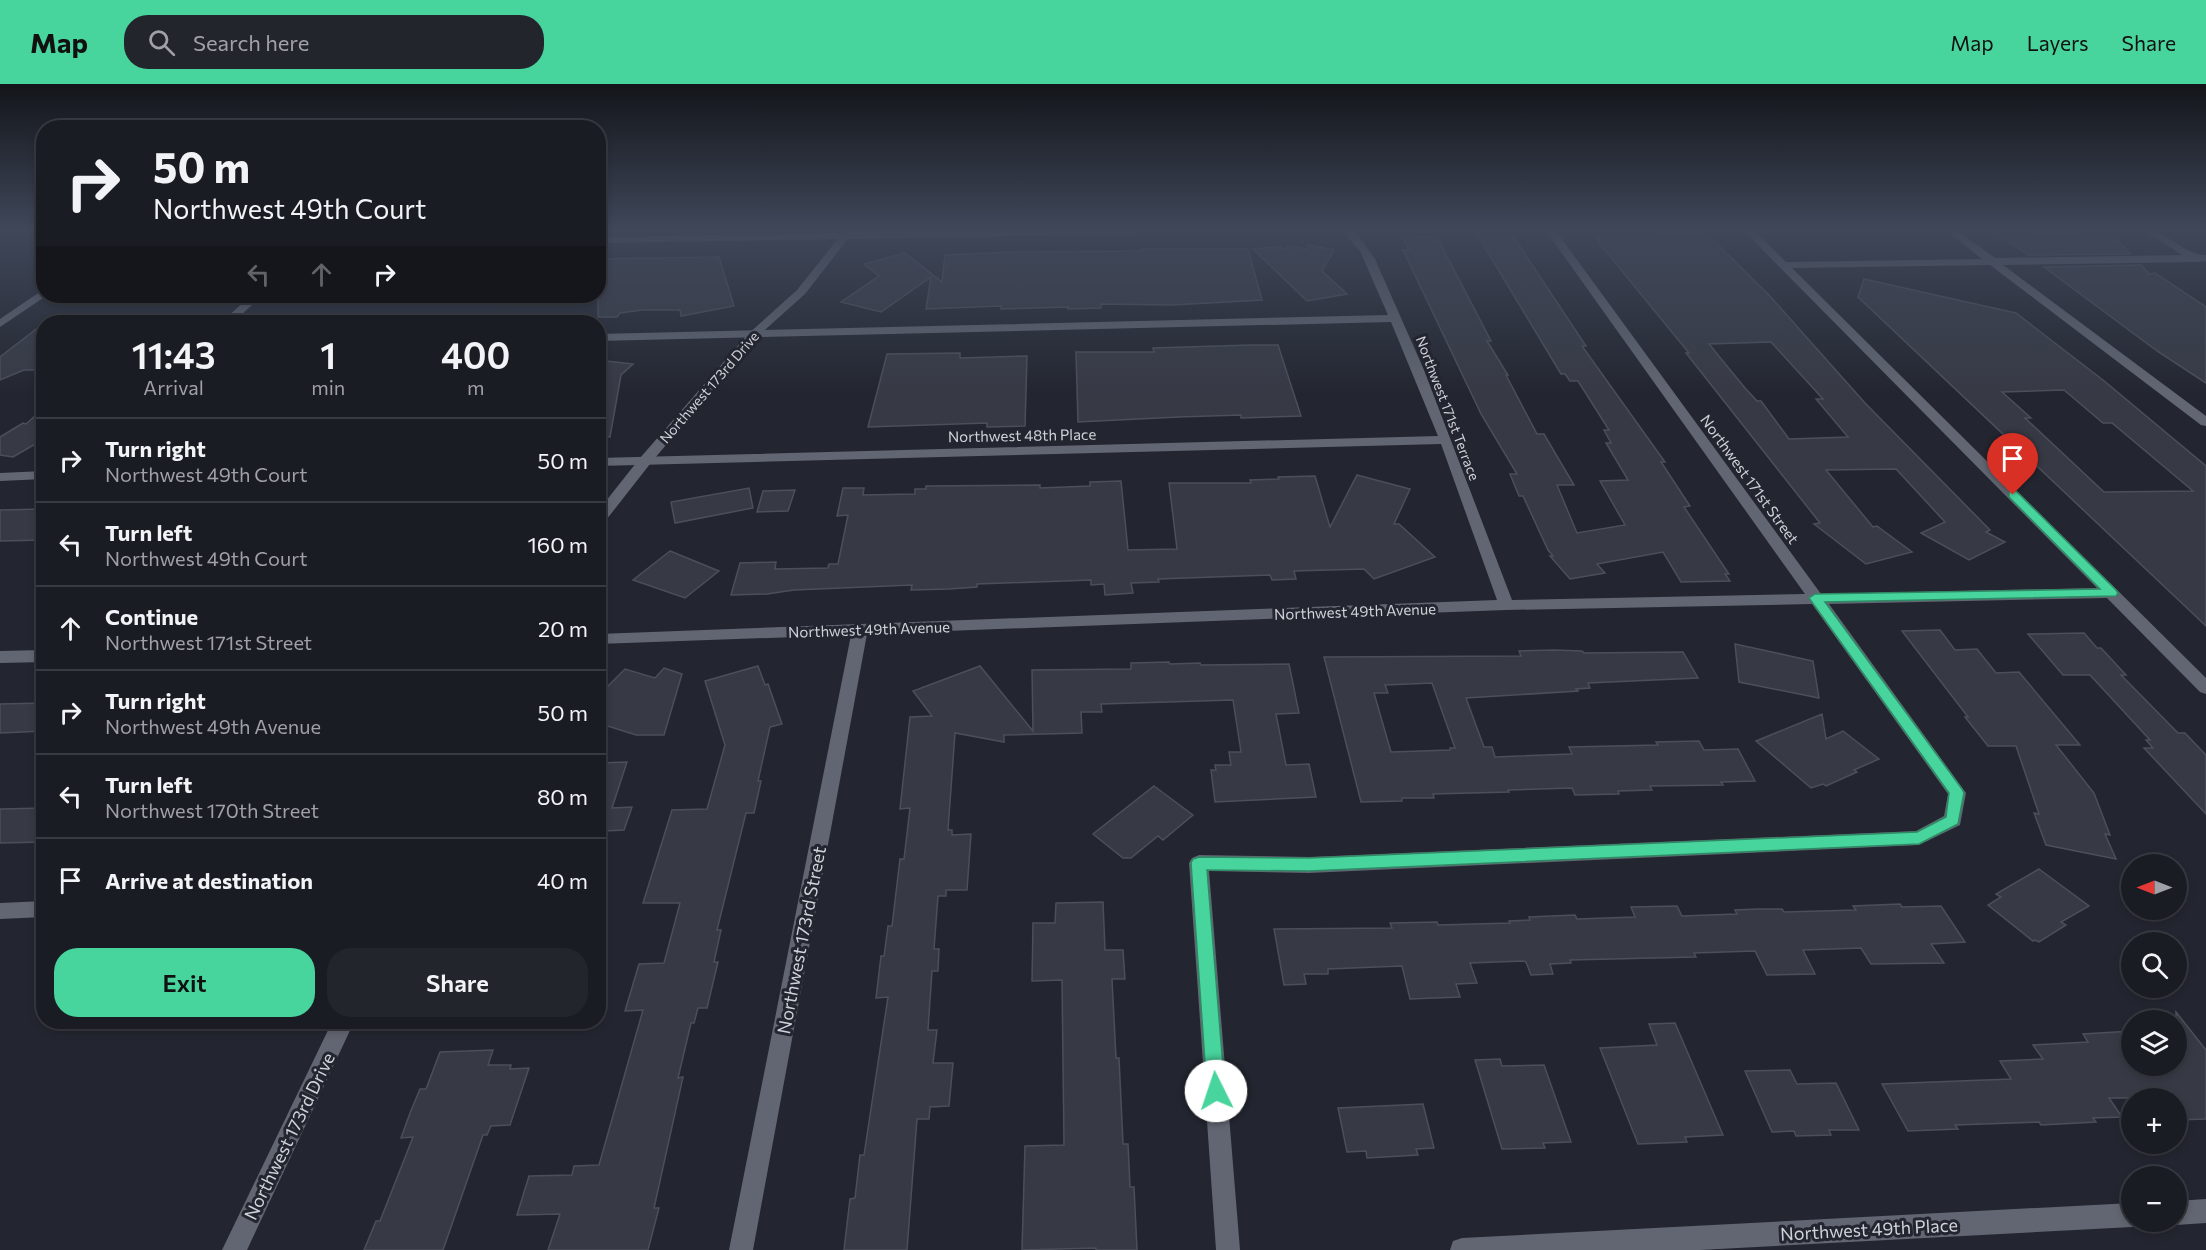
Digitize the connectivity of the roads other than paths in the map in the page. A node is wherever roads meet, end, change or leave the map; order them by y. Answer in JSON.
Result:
{"nodes":[{"id":1,"x":806,"y":285,"type":"edge"},
{"id":2,"x":1381,"y":285,"type":"edge"},
{"id":3,"x":1590,"y":285,"type":"edge"},
{"id":4,"x":1804,"y":285,"type":"edge"},
{"id":5,"x":2024,"y":285,"type":"edge"},
{"id":6,"x":36,"y":298,"type":"edge"},
{"id":7,"x":248,"y":303,"type":"edge"},
{"id":8,"x":235,"y":315,"type":"edge"},
{"id":9,"x":1396,"y":318,"type":"junction"},
{"id":10,"x":0,"y":324,"type":"edge"},
{"id":11,"x":752,"y":336,"type":"junction"},
{"id":12,"x":606,"y":338,"type":"edge"},
{"id":13,"x":2206,"y":422,"type":"edge"},
{"id":14,"x":1446,"y":440,"type":"junction"},
{"id":15,"x":645,"y":461,"type":"junction"},
{"id":16,"x":606,"y":462,"type":"edge"},
{"id":17,"x":36,"y":476,"type":"edge"},
{"id":18,"x":0,"y":477,"type":"edge"},
{"id":19,"x":606,"y":511,"type":"edge"},
{"id":20,"x":2112,"y":593,"type":"junction"},
{"id":21,"x":1815,"y":598,"type":"junction"},
{"id":22,"x":1506,"y":605,"type":"junction"},
{"id":23,"x":860,"y":629,"type":"junction"},
{"id":24,"x":606,"y":639,"type":"edge"},
{"id":25,"x":36,"y":656,"type":"edge"},
{"id":26,"x":0,"y":657,"type":"edge"},
{"id":27,"x":2206,"y":688,"type":"edge"},
{"id":28,"x":36,"y":909,"type":"edge"},
{"id":29,"x":0,"y":911,"type":"edge"},
{"id":30,"x":340,"y":1029,"type":"edge"},
{"id":31,"x":2206,"y":1211,"type":"edge"},
{"id":32,"x":2187,"y":1212,"type":"edge"},
{"id":33,"x":2121,"y":1216,"type":"edge"},
{"id":34,"x":234,"y":1250,"type":"edge"},
{"id":35,"x":741,"y":1250,"type":"edge"},
{"id":36,"x":1228,"y":1250,"type":"edge"},
{"id":37,"x":1462,"y":1250,"type":"edge"}],
"edges":[{"from":1,"to":11,"type":"street","name":"Northwest 173rd Drive"},
{"from":2,"to":9,"type":"street","name":"Northwest 171st Terrace"},
{"from":3,"to":21,"type":"street","name":"Northwest 171st Street"},
{"from":4,"to":20,"type":"street"},
{"from":5,"to":13,"type":"street"},
{"from":6,"to":10,"type":"street"},
{"from":7,"to":8,"type":"street"},
{"from":9,"to":11,"type":"street"},
{"from":9,"to":14,"type":"street","name":"Northwest 171st Terrace"},
{"from":11,"to":12,"type":"street"},
{"from":11,"to":15,"type":"street","name":"Northwest 173rd Drive"},
{"from":14,"to":15,"type":"street","name":"Northwest 48th Place"},
{"from":14,"to":22,"type":"street","name":"Northwest 171st Terrace"},
{"from":15,"to":16,"type":"street","name":"Northwest 48th Place"},
{"from":15,"to":19,"type":"street","name":"Northwest 173rd Drive"},
{"from":17,"to":18,"type":"street"},
{"from":20,"to":21,"type":"street","name":"Northwest 49th Avenue"},
{"from":20,"to":27,"type":"street"},
{"from":21,"to":22,"type":"street","name":"Northwest 49th Avenue"},
{"from":21,"to":36,"type":"street","name":"Northwest 171st Street"},
{"from":22,"to":23,"type":"street","name":"Northwest 49th Avenue"},
{"from":23,"to":24,"type":"street","name":"Northwest 49th Avenue"},
{"from":23,"to":35,"type":"street","name":"Northwest 173rd Street"},
{"from":25,"to":26,"type":"street"},
{"from":28,"to":29,"type":"street"},
{"from":30,"to":34,"type":"street","name":"Northwest 173rd Drive"},
{"from":31,"to":32,"type":"street"},
{"from":33,"to":37,"type":"street","name":"Northwest 49th Place"}]}
